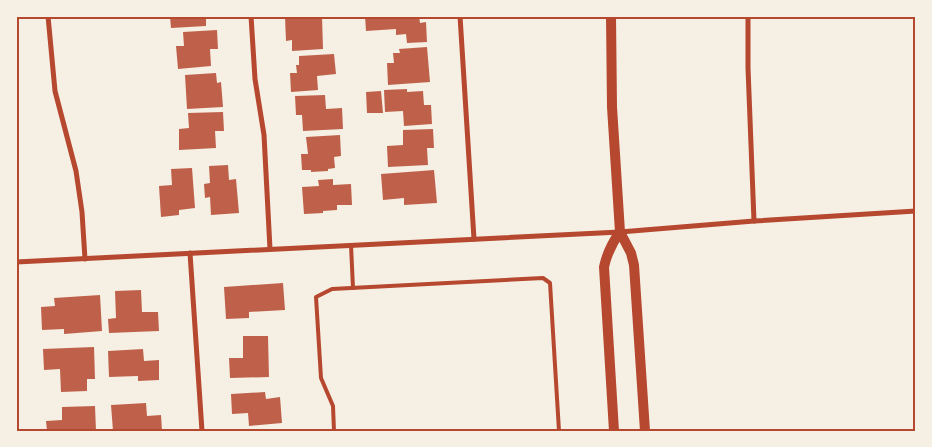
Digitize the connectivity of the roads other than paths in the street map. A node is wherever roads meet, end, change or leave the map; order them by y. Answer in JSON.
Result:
{"nodes":[{"id":1,"x":48,"y":16,"type":"edge"},
{"id":2,"x":251,"y":16,"type":"edge"},
{"id":3,"x":460,"y":16,"type":"edge"},
{"id":4,"x":611,"y":16,"type":"edge"},
{"id":5,"x":748,"y":16,"type":"edge"},
{"id":6,"x":916,"y":212,"type":"edge"},
{"id":7,"x":754,"y":221,"type":"junction"},
{"id":8,"x":620,"y":232,"type":"junction"},
{"id":9,"x":474,"y":239,"type":"junction"},
{"id":10,"x":351,"y":245,"type":"junction"},
{"id":11,"x":270,"y":249,"type":"junction"},
{"id":12,"x":190,"y":253,"type":"junction"},
{"id":13,"x":85,"y":259,"type":"junction"},
{"id":14,"x":16,"y":262,"type":"edge"},
{"id":15,"x":353,"y":288,"type":"junction"},
{"id":16,"x":202,"y":431,"type":"edge"},
{"id":17,"x":334,"y":431,"type":"edge"},
{"id":18,"x":559,"y":431,"type":"edge"},
{"id":19,"x":614,"y":431,"type":"edge"},
{"id":20,"x":645,"y":431,"type":"edge"}],
"edges":[{"from":1,"to":13,"type":"street"},
{"from":2,"to":11,"type":"street"},
{"from":3,"to":9,"type":"street"},
{"from":4,"to":8,"type":"main road"},
{"from":5,"to":7,"type":"street"},
{"from":6,"to":7,"type":"street"},
{"from":7,"to":8,"type":"street"},
{"from":8,"to":9,"type":"street"},
{"from":8,"to":19,"type":"main road"},
{"from":8,"to":20,"type":"main road"},
{"from":9,"to":10,"type":"street"},
{"from":10,"to":11,"type":"street"},
{"from":10,"to":15,"type":"lane"},
{"from":11,"to":12,"type":"street"},
{"from":12,"to":13,"type":"street"},
{"from":12,"to":16,"type":"street"},
{"from":13,"to":14,"type":"street"},
{"from":15,"to":17,"type":"lane"},
{"from":15,"to":18,"type":"lane"}]}
